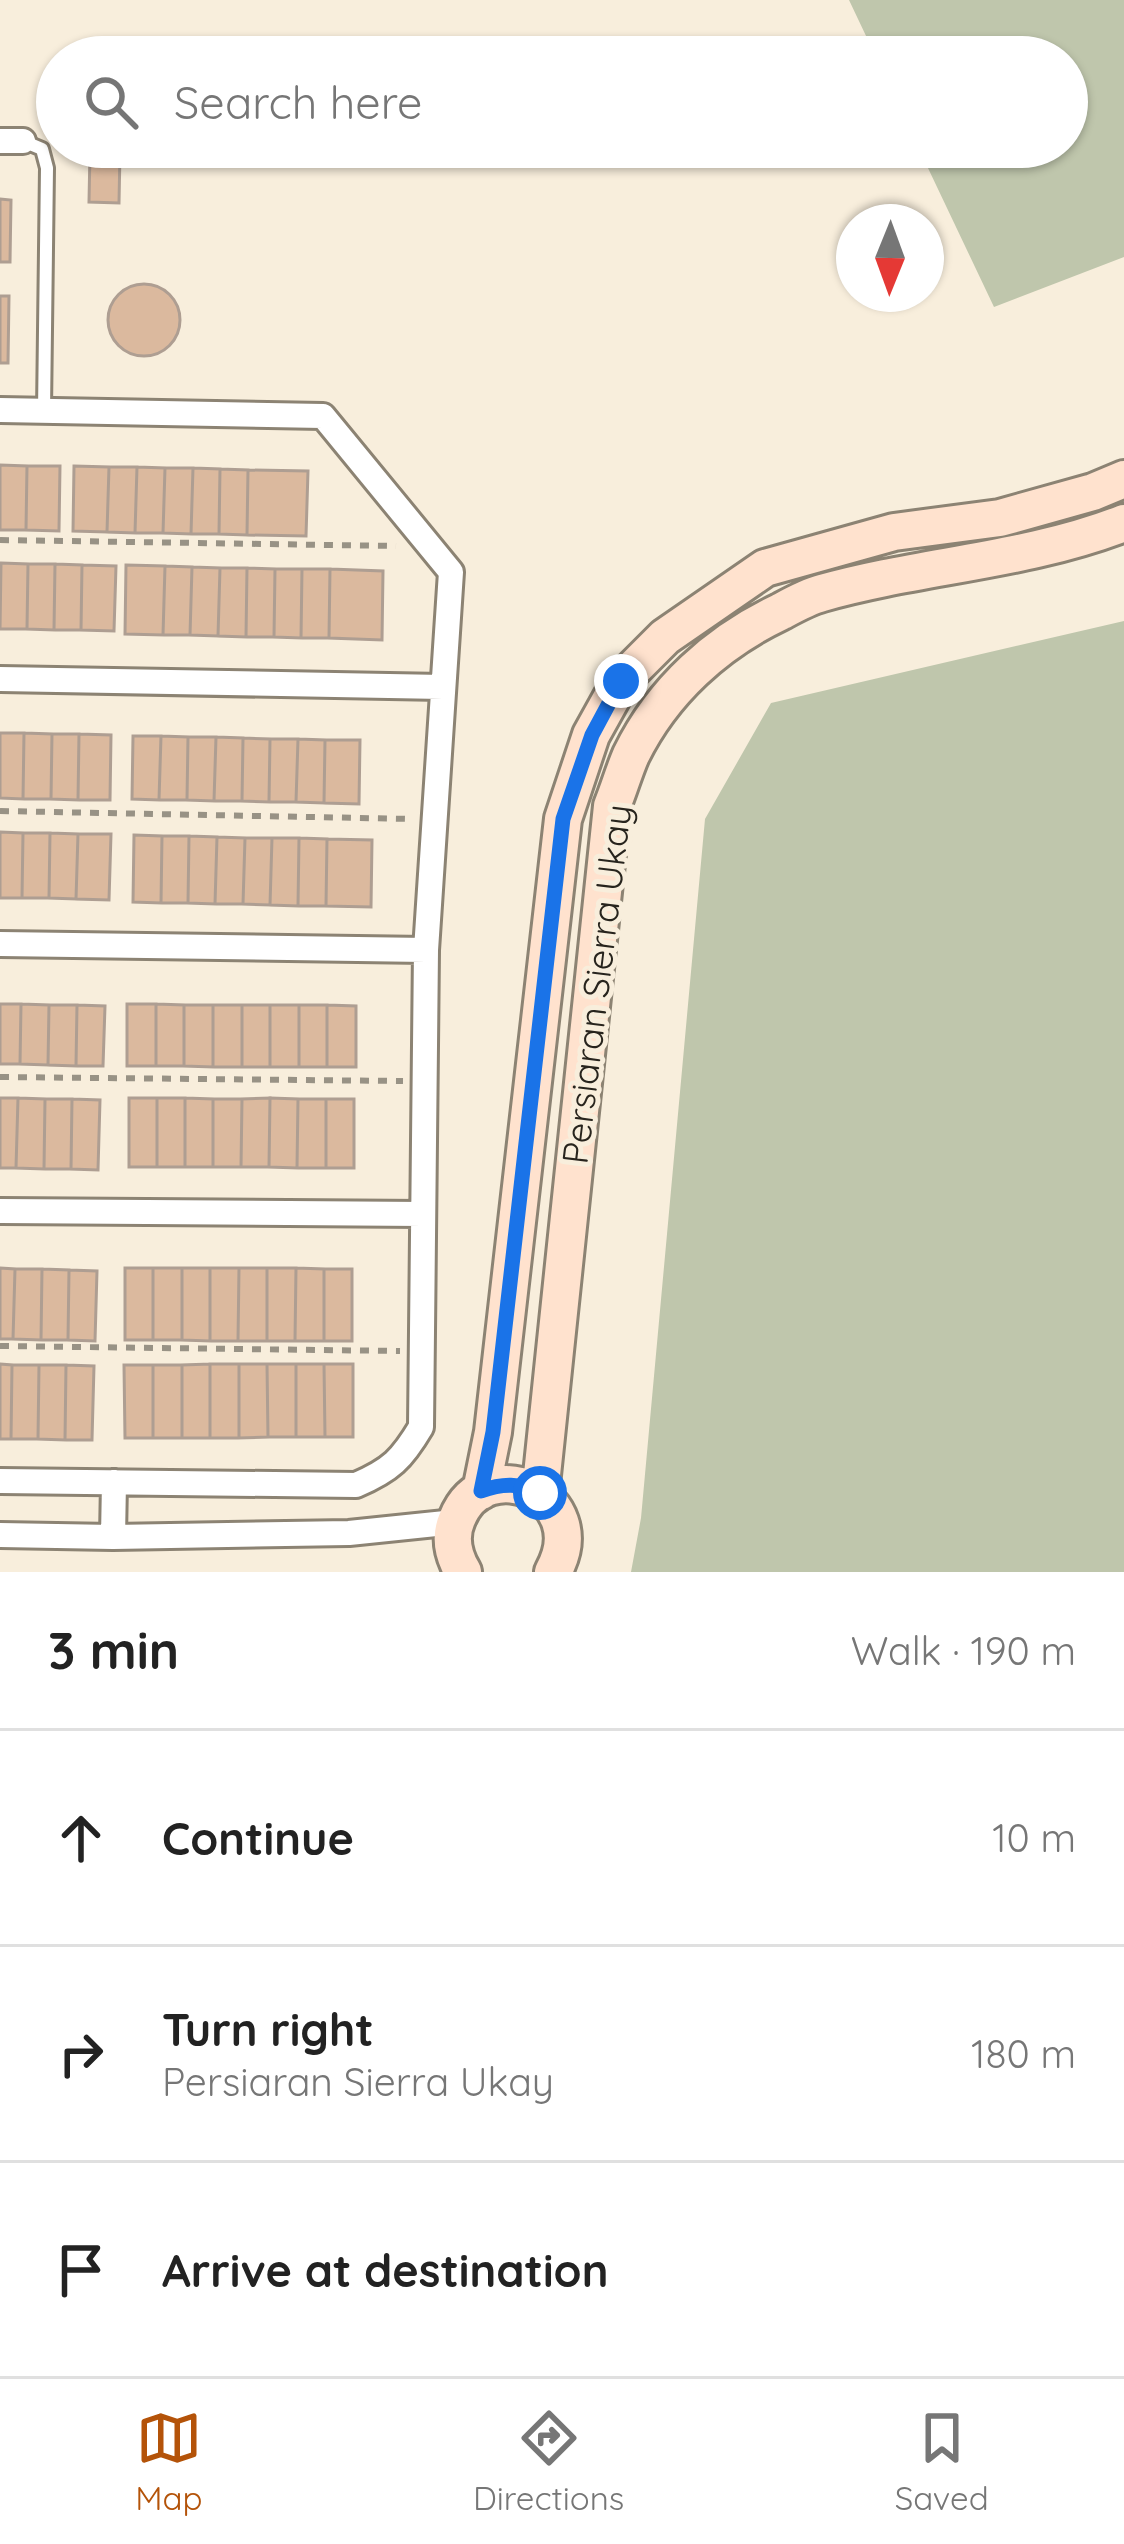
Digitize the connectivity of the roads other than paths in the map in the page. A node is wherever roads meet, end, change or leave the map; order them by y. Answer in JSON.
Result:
{"nodes":[{"id":1,"x":47,"y":168,"type":"edge"},
{"id":2,"x":0,"y":410,"type":"edge"},
{"id":3,"x":44,"y":411,"type":"junction"},
{"id":4,"x":1124,"y":479,"type":"edge"},
{"id":5,"x":1124,"y":523,"type":"edge"},
{"id":6,"x":0,"y":679,"type":"edge"},
{"id":7,"x":443,"y":687,"type":"junction"},
{"id":8,"x":0,"y":944,"type":"edge"},
{"id":9,"x":426,"y":950,"type":"junction"},
{"id":10,"x":0,"y":1211,"type":"edge"},
{"id":11,"x":423,"y":1214,"type":"junction"},
{"id":12,"x":0,"y":1481,"type":"edge"},
{"id":13,"x":114,"y":1482,"type":"junction"},
{"id":14,"x":481,"y":1491,"type":"junction"},
{"id":15,"x":540,"y":1493,"type":"junction"},
{"id":16,"x":455,"y":1522,"type":"junction"},
{"id":17,"x":0,"y":1535,"type":"edge"},
{"id":18,"x":113,"y":1537,"type":"junction"},
{"id":19,"x":463,"y":1572,"type":"edge"},
{"id":20,"x":554,"y":1572,"type":"edge"}],
"edges":[{"from":1,"to":3,"type":"lane"},
{"from":2,"to":3,"type":"street"},
{"from":3,"to":7,"type":"street"},
{"from":4,"to":14,"type":"street","name":"Persiaran Sierra Ukay"},
{"from":5,"to":15,"type":"street","name":"Persiaran Sierra Ukay"},
{"from":6,"to":7,"type":"street"},
{"from":7,"to":9,"type":"street"},
{"from":8,"to":9,"type":"street"},
{"from":9,"to":11,"type":"street"},
{"from":10,"to":11,"type":"street"},
{"from":11,"to":13,"type":"street"},
{"from":12,"to":13,"type":"street"},
{"from":13,"to":18,"type":"street"},
{"from":14,"to":15,"type":"street"},
{"from":14,"to":16,"type":"street"},
{"from":15,"to":20,"type":"street"},
{"from":16,"to":18,"type":"street"},
{"from":16,"to":19,"type":"street"},
{"from":17,"to":18,"type":"street"}]}
